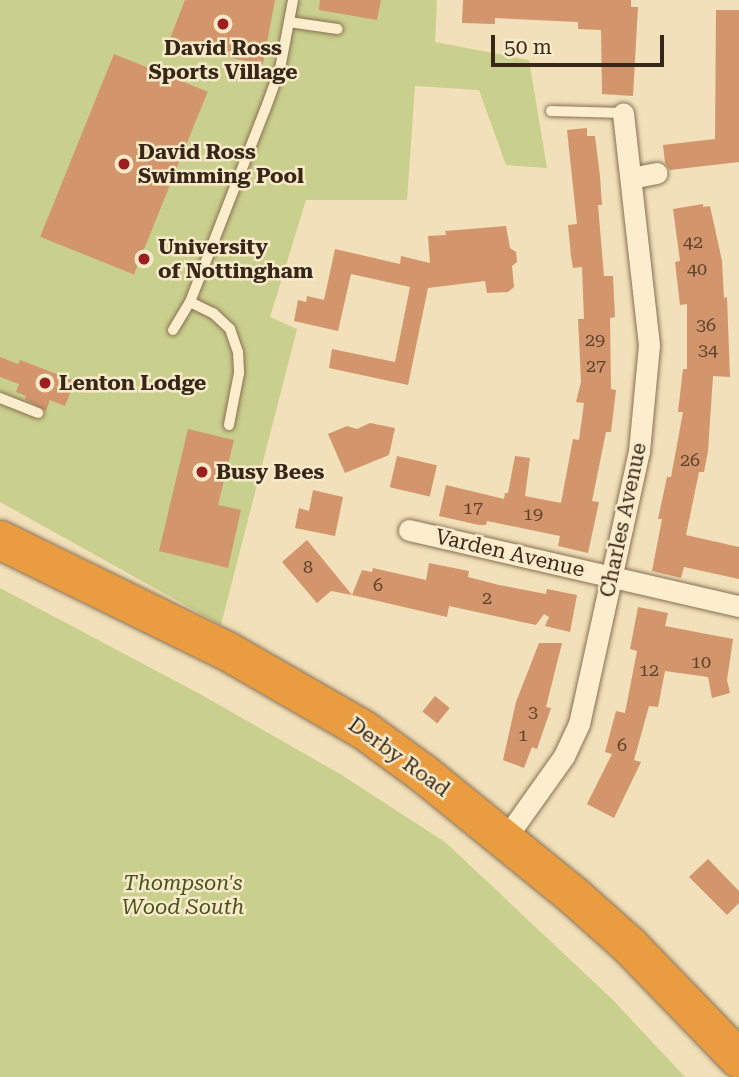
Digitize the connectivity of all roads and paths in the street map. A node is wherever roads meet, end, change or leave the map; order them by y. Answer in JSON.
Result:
{"nodes":[{"id":1,"x":293,"y":0,"type":"edge"},
{"id":2,"x":289,"y":22,"type":"junction"},
{"id":3,"x":337,"y":29,"type":"dead end"},
{"id":4,"x":551,"y":111,"type":"dead end"},
{"id":5,"x":623,"y":113,"type":"joint"},
{"id":6,"x":657,"y":173,"type":"dead end"},
{"id":7,"x":631,"y":178,"type":"junction"},
{"id":8,"x":190,"y":302,"type":"junction"},
{"id":9,"x":173,"y":330,"type":"dead end"},
{"id":10,"x":0,"y":398,"type":"edge"},
{"id":11,"x":38,"y":413,"type":"dead end"},
{"id":12,"x":229,"y":425,"type":"dead end"},
{"id":13,"x":408,"y":530,"type":"dead end"},
{"id":14,"x":0,"y":540,"type":"edge"},
{"id":15,"x":612,"y":577,"type":"junction"},
{"id":16,"x":739,"y":606,"type":"edge"},
{"id":17,"x":505,"y":839,"type":"junction"},
{"id":18,"x":739,"y":1059,"type":"edge"}],
"edges":[{"from":1,"to":2,"type":"lane"},
{"from":2,"to":3,"type":"lane"},
{"from":2,"to":8,"type":"lane"},
{"from":4,"to":5,"type":"lane"},
{"from":5,"to":7,"type":"street","name":"Charles Avenue"},
{"from":6,"to":7,"type":"street"},
{"from":7,"to":15,"type":"street","name":"Charles Avenue"},
{"from":8,"to":9,"type":"lane"},
{"from":8,"to":12,"type":"lane"},
{"from":10,"to":11,"type":"lane"},
{"from":13,"to":15,"type":"street","name":"Varden Avenue"},
{"from":14,"to":17,"type":"highway","name":"Derby Road"},
{"from":15,"to":16,"type":"street","name":"Varden Avenue"},
{"from":15,"to":17,"type":"street","name":"Charles Avenue"},
{"from":17,"to":18,"type":"highway","name":"Derby Road"}]}
